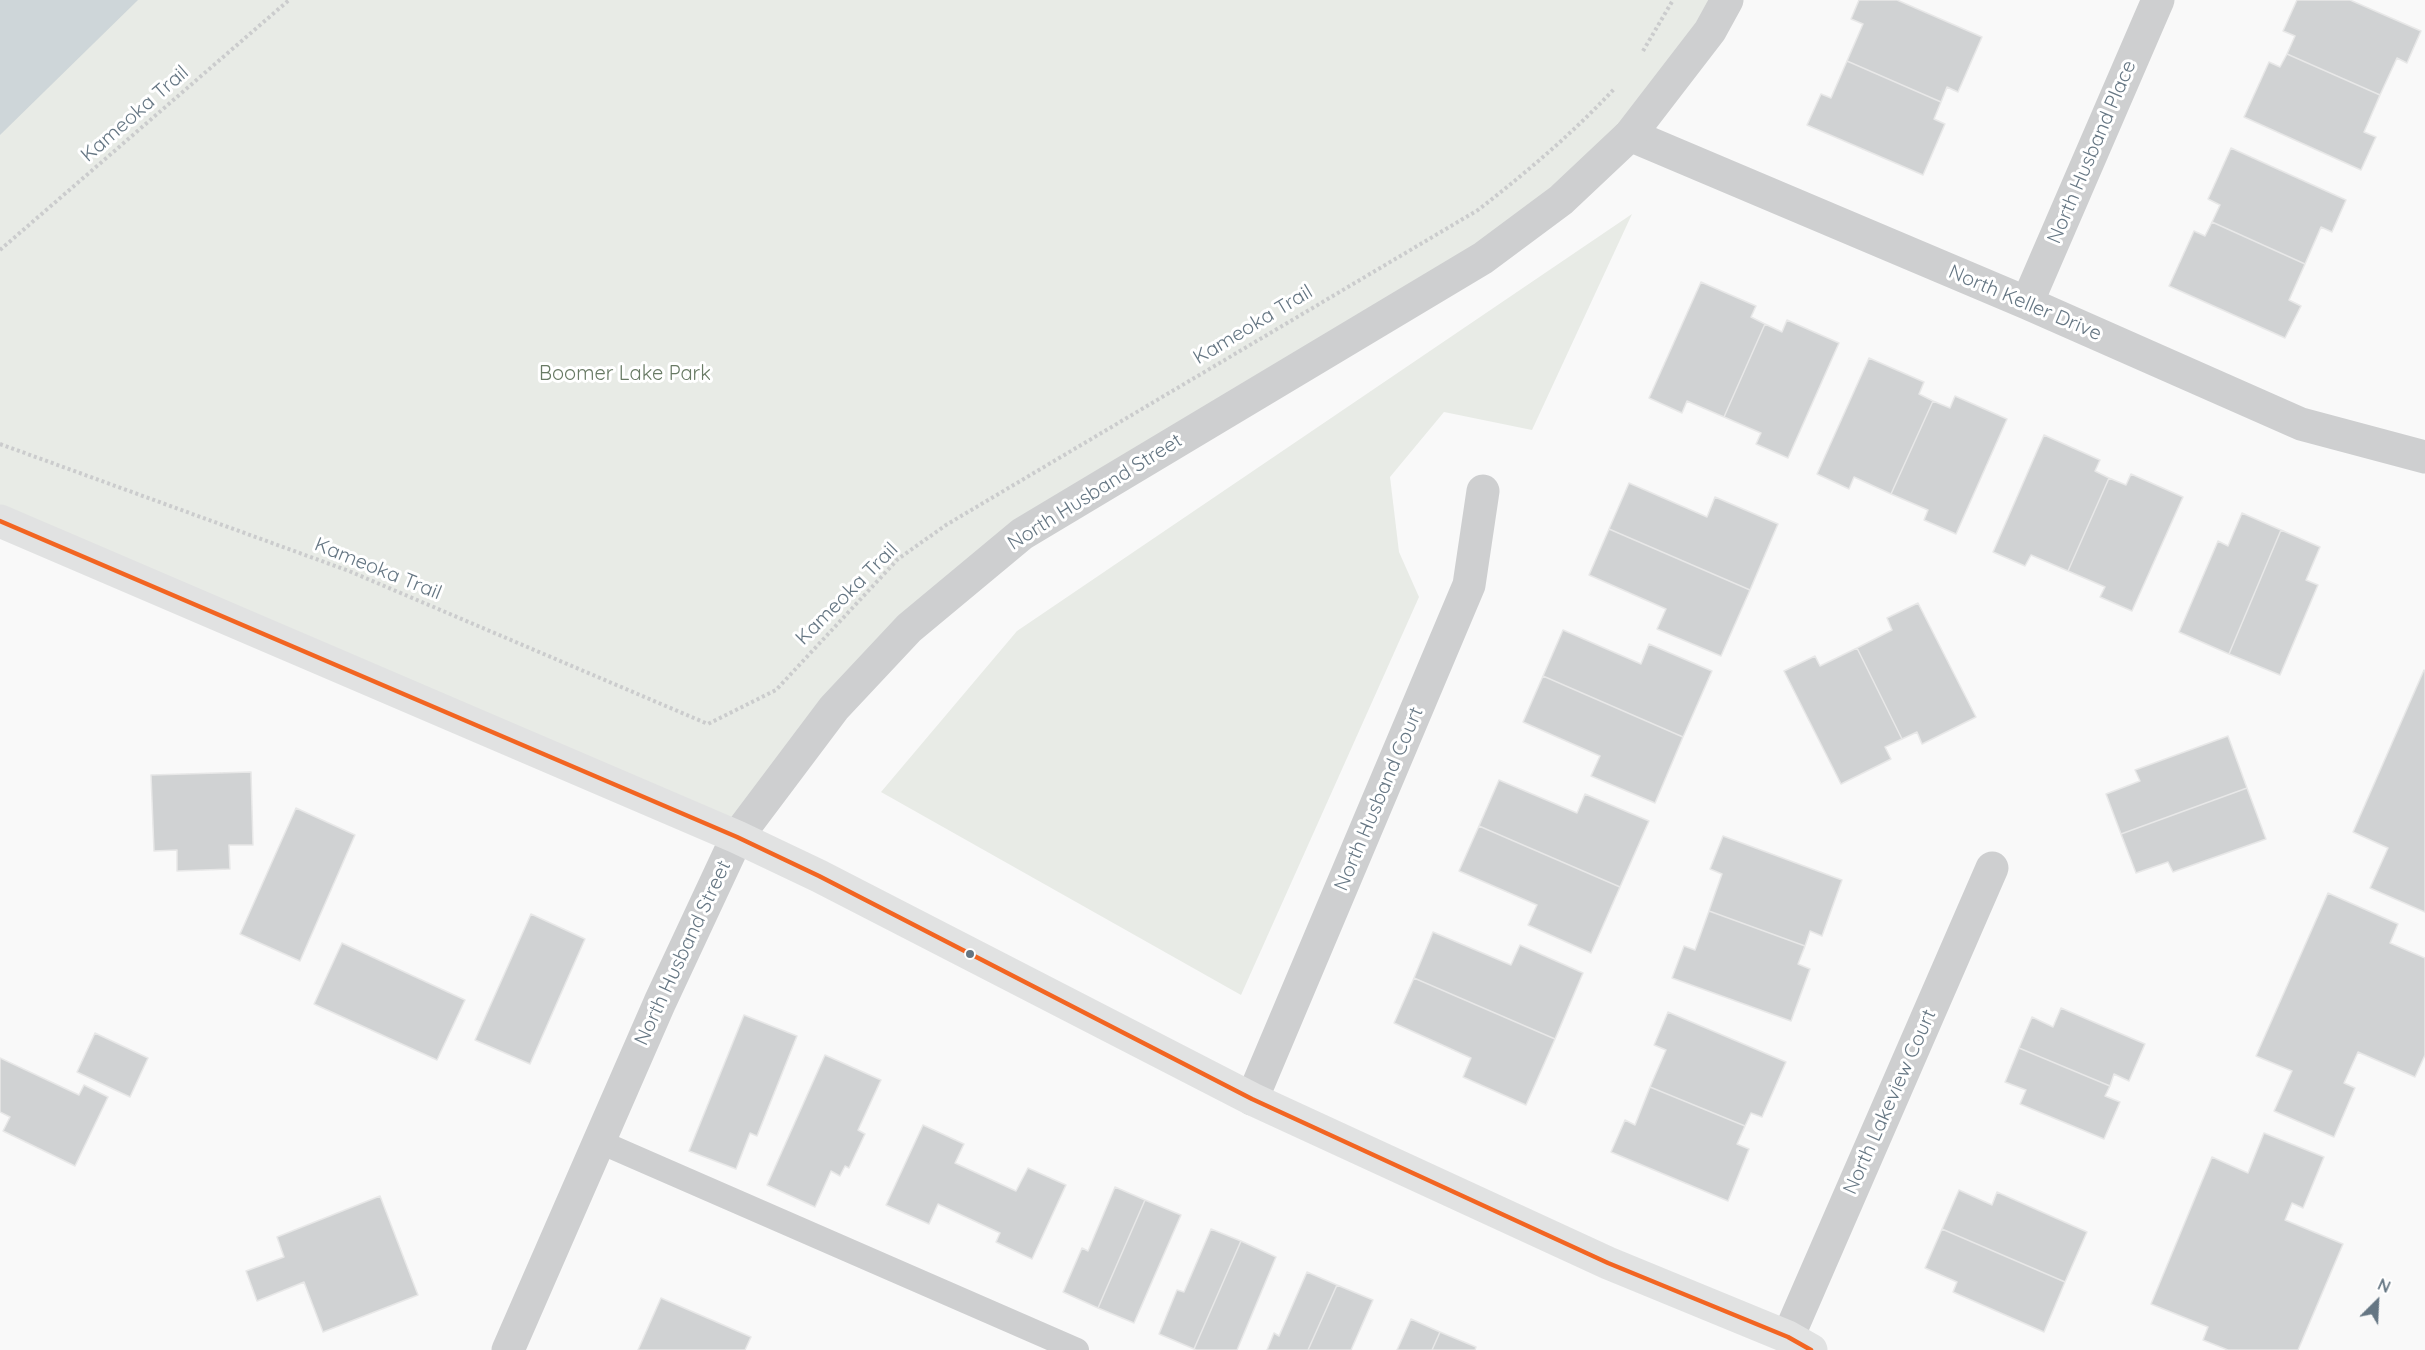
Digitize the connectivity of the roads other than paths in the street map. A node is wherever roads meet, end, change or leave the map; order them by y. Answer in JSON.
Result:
{"nodes":[{"id":1,"x":1727,"y":0,"type":"edge"},
{"id":2,"x":2158,"y":0,"type":"edge"},
{"id":3,"x":1630,"y":135,"type":"junction"},
{"id":4,"x":2027,"y":303,"type":"junction"},
{"id":5,"x":2425,"y":457,"type":"edge"},
{"id":6,"x":1483,"y":491,"type":"dead end"},
{"id":7,"x":0,"y":521,"type":"edge"},
{"id":8,"x":737,"y":837,"type":"junction"},
{"id":9,"x":1992,"y":868,"type":"dead end"},
{"id":10,"x":1251,"y":1099,"type":"junction"},
{"id":11,"x":598,"y":1141,"type":"junction"},
{"id":12,"x":1800,"y":1343,"type":"edge"},
{"id":13,"x":508,"y":1350,"type":"edge"},
{"id":14,"x":1077,"y":1350,"type":"edge"}],
"edges":[{"from":1,"to":3,"type":"street","name":"North Husband Street"},
{"from":2,"to":4,"type":"street","name":"North Husband Place"},
{"from":3,"to":4,"type":"street","name":"North Keller Drive"},
{"from":3,"to":8,"type":"street","name":"North Husband Street"},
{"from":4,"to":5,"type":"street","name":"North Keller Drive"},
{"from":6,"to":10,"type":"street","name":"North Husband Court"},
{"from":7,"to":8,"type":"main road"},
{"from":8,"to":10,"type":"main road"},
{"from":8,"to":11,"type":"street","name":"North Husband Street"},
{"from":9,"to":12,"type":"street","name":"North Lakeview Court"},
{"from":10,"to":12,"type":"main road"},
{"from":11,"to":13,"type":"street","name":"North Husband Street"},
{"from":11,"to":14,"type":"lane"}]}
